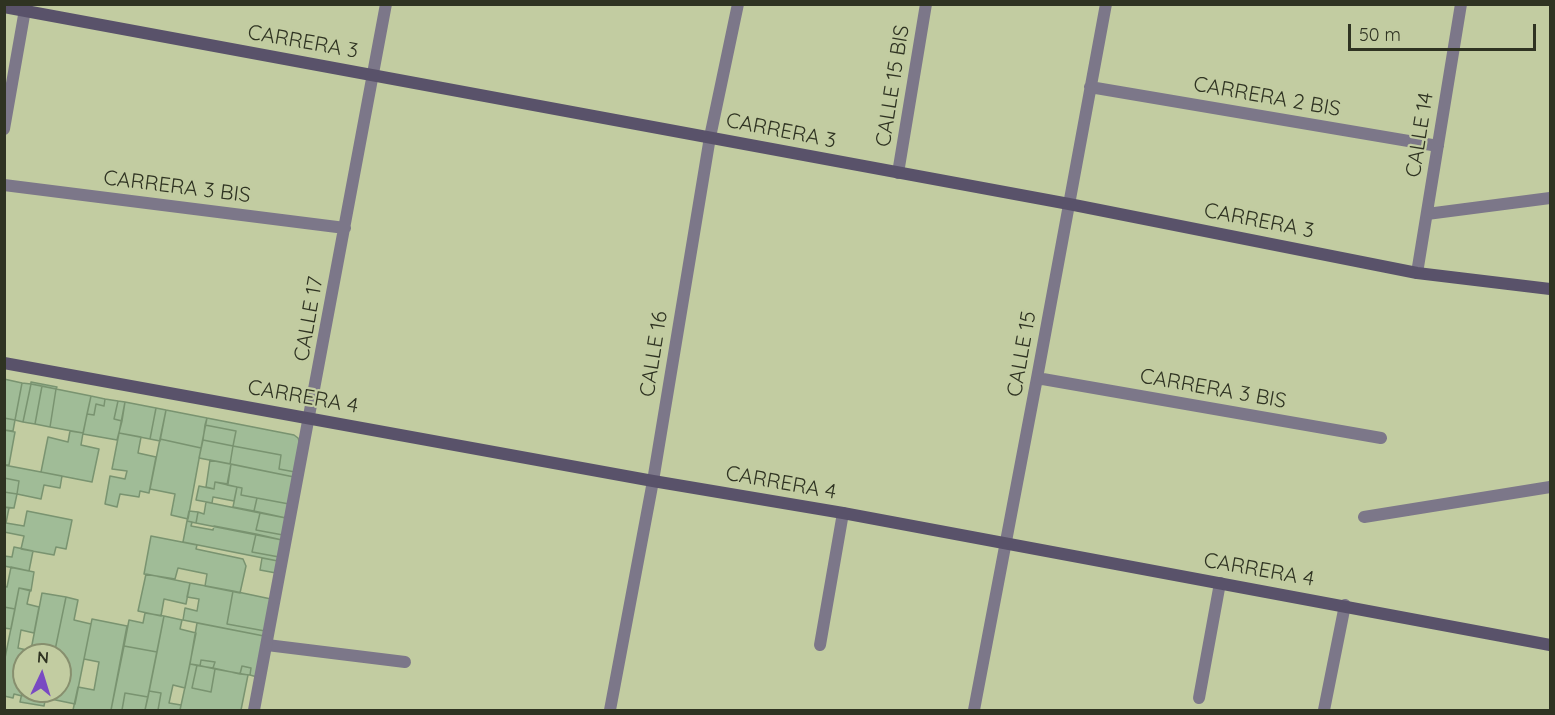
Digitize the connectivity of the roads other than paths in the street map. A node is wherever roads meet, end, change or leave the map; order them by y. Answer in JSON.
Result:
{"nodes":[{"id":1,"x":386,"y":4,"type":"edge"},
{"id":2,"x":738,"y":4,"type":"edge"},
{"id":3,"x":926,"y":4,"type":"edge"},
{"id":4,"x":1106,"y":4,"type":"edge"},
{"id":5,"x":1461,"y":4,"type":"edge"},
{"id":6,"x":4,"y":7,"type":"edge"},
{"id":7,"x":25,"y":8,"type":"edge"},
{"id":8,"x":374,"y":75,"type":"junction"},
{"id":9,"x":1090,"y":87,"type":"junction"},
{"id":10,"x":4,"y":129,"type":"edge"},
{"id":11,"x":710,"y":138,"type":"junction"},
{"id":12,"x":1438,"y":146,"type":"junction"},
{"id":13,"x":898,"y":173,"type":"junction"},
{"id":14,"x":4,"y":185,"type":"edge"},
{"id":15,"x":1551,"y":198,"type":"edge"},
{"id":16,"x":1069,"y":204,"type":"junction"},
{"id":17,"x":1426,"y":214,"type":"junction"},
{"id":18,"x":345,"y":228,"type":"junction"},
{"id":19,"x":1417,"y":273,"type":"junction"},
{"id":20,"x":1551,"y":289,"type":"edge"},
{"id":21,"x":4,"y":363,"type":"edge"},
{"id":22,"x":1037,"y":378,"type":"junction"},
{"id":23,"x":310,"y":418,"type":"junction"},
{"id":24,"x":1381,"y":438,"type":"dead end"},
{"id":25,"x":653,"y":481,"type":"junction"},
{"id":26,"x":1551,"y":487,"type":"edge"},
{"id":27,"x":843,"y":513,"type":"junction"},
{"id":28,"x":1364,"y":517,"type":"dead end"},
{"id":29,"x":1005,"y":543,"type":"junction"},
{"id":30,"x":1220,"y":583,"type":"junction"},
{"id":31,"x":1345,"y":605,"type":"junction"},
{"id":32,"x":267,"y":645,"type":"junction"},
{"id":33,"x":820,"y":645,"type":"dead end"},
{"id":34,"x":1551,"y":645,"type":"edge"},
{"id":35,"x":405,"y":662,"type":"dead end"},
{"id":36,"x":1199,"y":698,"type":"dead end"},
{"id":37,"x":254,"y":711,"type":"edge"},
{"id":38,"x":610,"y":711,"type":"edge"},
{"id":39,"x":974,"y":711,"type":"edge"},
{"id":40,"x":1324,"y":711,"type":"edge"}],
"edges":[{"from":1,"to":8,"type":"street","name":"CALLE 17"},
{"from":2,"to":11,"type":"street","name":"CALLE 16"},
{"from":3,"to":13,"type":"street","name":"CALLE 15 BIS"},
{"from":4,"to":9,"type":"street","name":"CALLE 15"},
{"from":5,"to":12,"type":"street","name":"CALLE 14"},
{"from":6,"to":7,"type":"main road","name":"CARRERA 3"},
{"from":7,"to":8,"type":"main road","name":"CARRERA 3"},
{"from":7,"to":10,"type":"street"},
{"from":8,"to":11,"type":"main road","name":"CARRERA 3"},
{"from":8,"to":18,"type":"street","name":"CALLE 17"},
{"from":9,"to":12,"type":"street","name":"CARRERA 2 BIS"},
{"from":9,"to":16,"type":"street","name":"CALLE 15"},
{"from":11,"to":13,"type":"main road","name":"CARRERA 3"},
{"from":11,"to":25,"type":"street","name":"CALLE 16"},
{"from":12,"to":17,"type":"street","name":"CALLE 14"},
{"from":13,"to":16,"type":"main road","name":"CARRERA 3"},
{"from":14,"to":18,"type":"street","name":"CARRERA 3 BIS"},
{"from":15,"to":17,"type":"street"},
{"from":16,"to":19,"type":"main road","name":"CARRERA 3"},
{"from":16,"to":22,"type":"street","name":"CALLE 15"},
{"from":17,"to":19,"type":"street","name":"CALLE 14"},
{"from":18,"to":23,"type":"street","name":"CALLE 17"},
{"from":19,"to":20,"type":"main road","name":"CARRERA 3"},
{"from":21,"to":23,"type":"main road","name":"CARRERA 4"},
{"from":22,"to":24,"type":"street","name":"CARRERA 3 BIS"},
{"from":22,"to":29,"type":"street","name":"CALLE 15"},
{"from":23,"to":25,"type":"main road","name":"CARRERA 4"},
{"from":23,"to":32,"type":"street","name":"CALLE 17"},
{"from":25,"to":27,"type":"main road","name":"CARRERA 4"},
{"from":25,"to":38,"type":"street","name":"CALLE 16"},
{"from":26,"to":28,"type":"street"},
{"from":27,"to":29,"type":"main road","name":"CARRERA 4"},
{"from":27,"to":33,"type":"street"},
{"from":29,"to":30,"type":"main road","name":"CARRERA 4"},
{"from":29,"to":39,"type":"street","name":"CALLE 15"},
{"from":30,"to":31,"type":"main road","name":"CARRERA 4"},
{"from":30,"to":36,"type":"street"},
{"from":31,"to":34,"type":"main road","name":"CARRERA 4"},
{"from":31,"to":40,"type":"street"},
{"from":32,"to":35,"type":"street"},
{"from":32,"to":37,"type":"street","name":"CALLE 17"}]}
